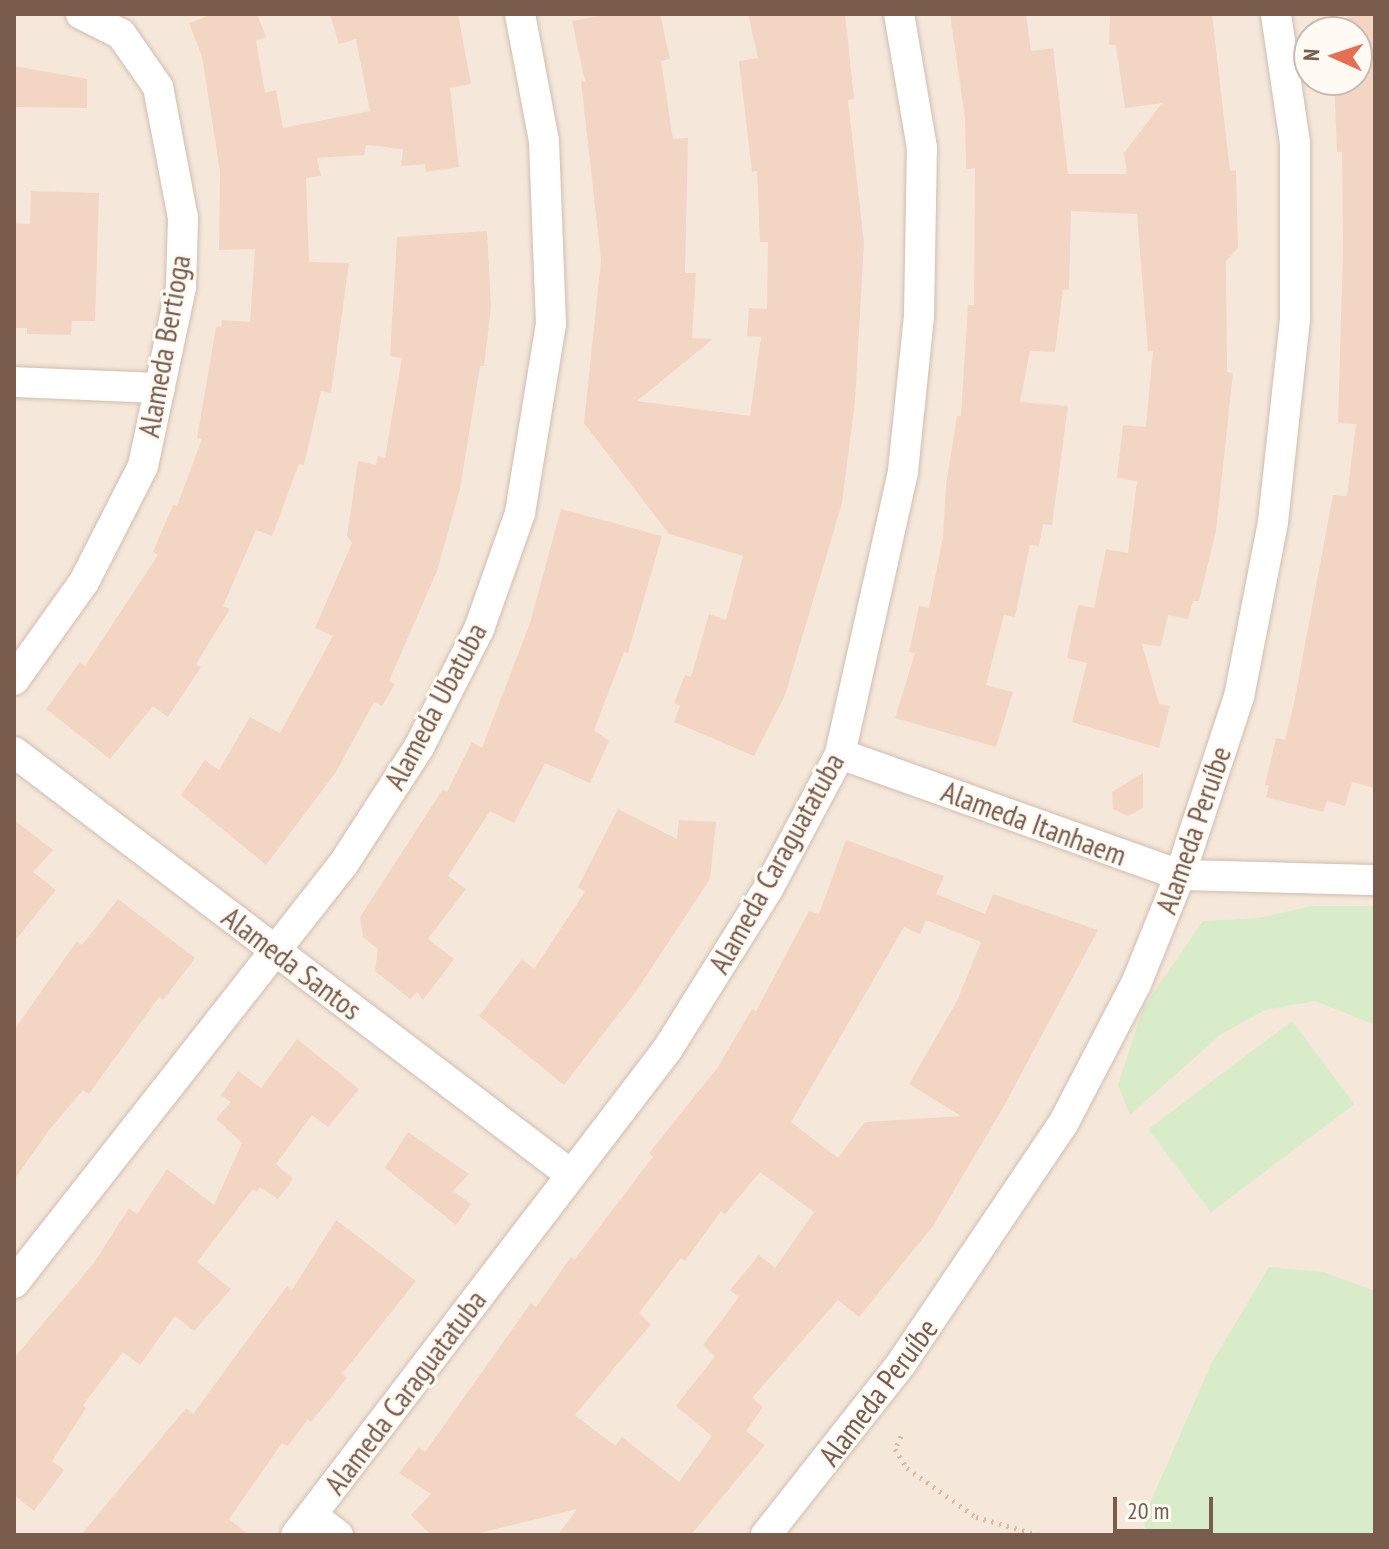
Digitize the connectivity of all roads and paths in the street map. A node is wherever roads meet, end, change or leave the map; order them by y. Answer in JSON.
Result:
{"nodes":[{"id":1,"x":81,"y":14,"type":"edge"},
{"id":2,"x":520,"y":14,"type":"edge"},
{"id":3,"x":899,"y":14,"type":"edge"},
{"id":4,"x":1276,"y":14,"type":"edge"},
{"id":5,"x":130,"y":24,"type":"edge"},
{"id":6,"x":14,"y":382,"type":"edge"},
{"id":7,"x":160,"y":388,"type":"junction"},
{"id":8,"x":14,"y":680,"type":"edge"},
{"id":9,"x":14,"y":752,"type":"edge"},
{"id":10,"x":840,"y":754,"type":"junction"},
{"id":11,"x":1180,"y":875,"type":"junction"},
{"id":12,"x":1375,"y":880,"type":"edge"},
{"id":13,"x":276,"y":951,"type":"junction"},
{"id":14,"x":570,"y":1174,"type":"junction"},
{"id":15,"x":14,"y":1283,"type":"edge"},
{"id":16,"x":901,"y":1436,"type":"dead end"},
{"id":17,"x":304,"y":1525,"type":"edge"},
{"id":18,"x":338,"y":1535,"type":"edge"},
{"id":19,"x":766,"y":1535,"type":"edge"},
{"id":20,"x":1039,"y":1535,"type":"edge"}],
"edges":[{"from":1,"to":5,"type":"street","name":"Alameda Bertioga"},
{"from":2,"to":13,"type":"street","name":"Alameda Ubatuba"},
{"from":3,"to":10,"type":"street","name":"Alameda Caraguatatuba"},
{"from":4,"to":11,"type":"street","name":"Alameda Peruíbe"},
{"from":5,"to":7,"type":"street","name":"Alameda Bertioga"},
{"from":6,"to":7,"type":"street"},
{"from":7,"to":8,"type":"street","name":"Alameda Bertioga"},
{"from":9,"to":13,"type":"street","name":"Alameda Santos"},
{"from":10,"to":11,"type":"street","name":"Alameda Itanhaem"},
{"from":10,"to":14,"type":"street","name":"Alameda Caraguatatuba"},
{"from":11,"to":12,"type":"street","name":"Alameda Itanhaem"},
{"from":11,"to":19,"type":"street","name":"Alameda Peruíbe"},
{"from":13,"to":14,"type":"street","name":"Alameda Santos"},
{"from":13,"to":15,"type":"street","name":"Alameda Ubatuba"},
{"from":14,"to":17,"type":"street","name":"Alameda Caraguatatuba"},
{"from":16,"to":20,"type":"path"},
{"from":17,"to":18,"type":"street"}]}
